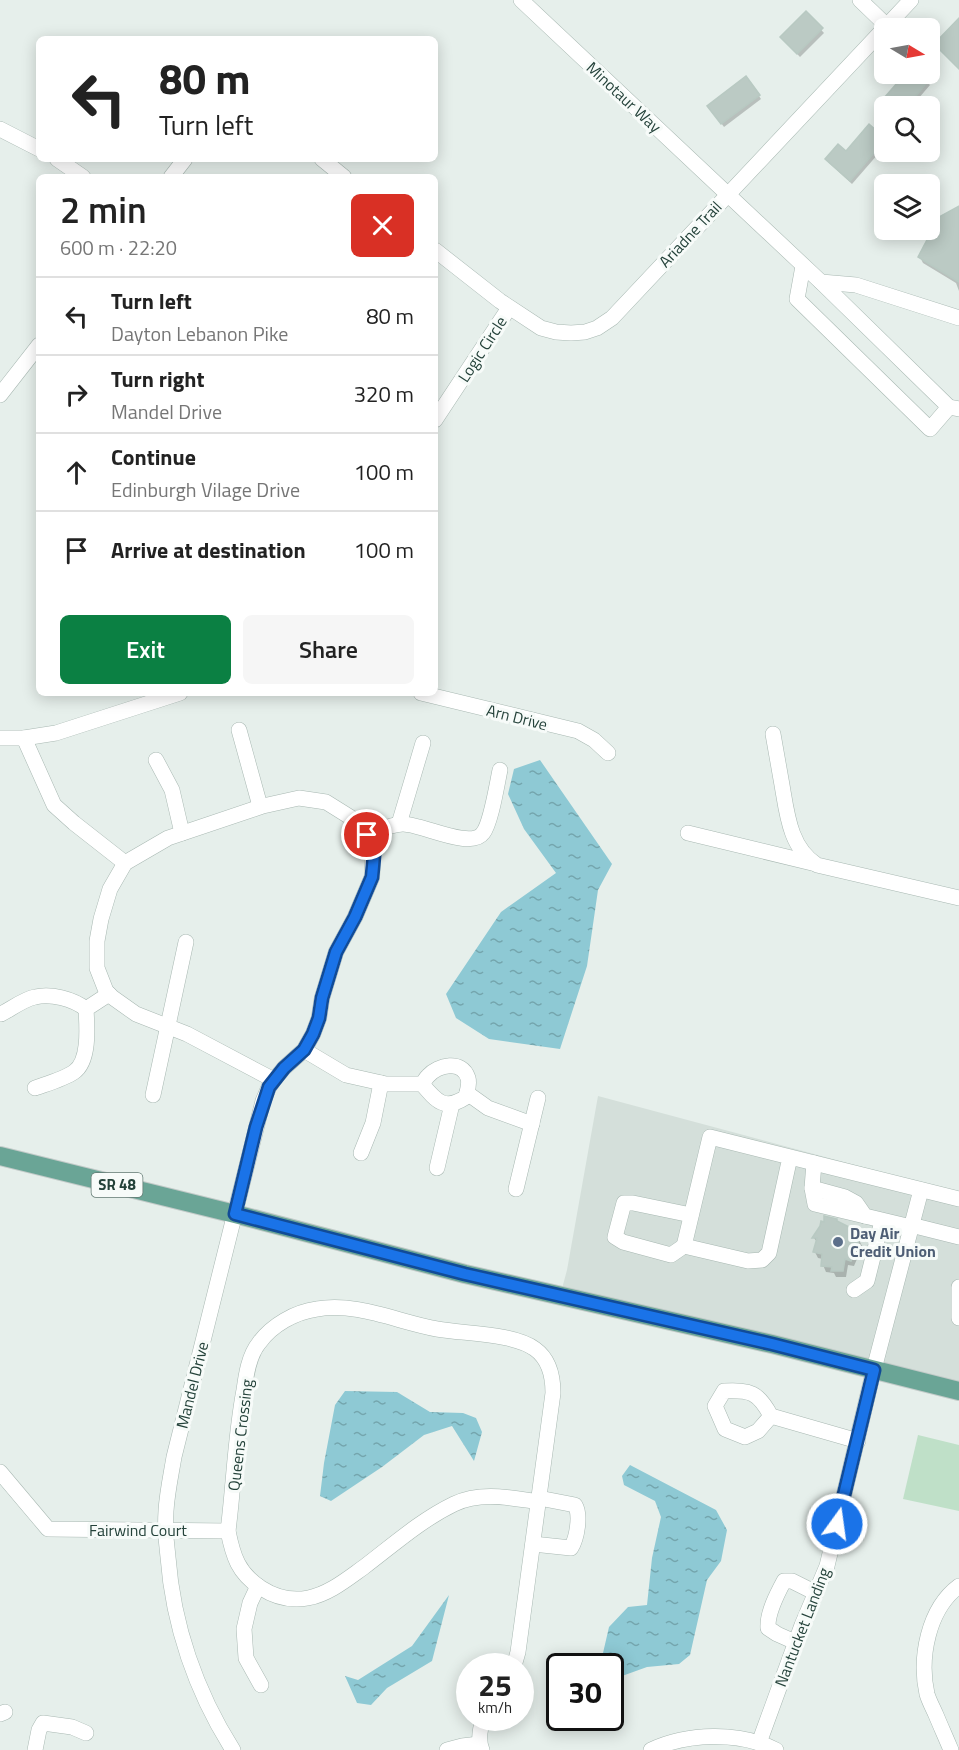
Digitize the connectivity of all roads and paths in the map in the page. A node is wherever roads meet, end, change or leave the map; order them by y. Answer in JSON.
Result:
{"nodes":[{"id":1,"x":521,"y":0,"type":"edge"},
{"id":2,"x":860,"y":0,"type":"edge"},
{"id":3,"x":911,"y":0,"type":"edge"},
{"id":4,"x":879,"y":18,"type":"edge"},
{"id":5,"x":894,"y":18,"type":"edge"},
{"id":6,"x":874,"y":40,"type":"edge"},
{"id":7,"x":0,"y":129,"type":"edge"},
{"id":8,"x":36,"y":147,"type":"edge"},
{"id":9,"x":61,"y":162,"type":"edge"},
{"id":10,"x":183,"y":162,"type":"edge"},
{"id":11,"x":326,"y":162,"type":"edge"},
{"id":12,"x":79,"y":174,"type":"edge"},
{"id":13,"x":173,"y":174,"type":"edge"},
{"id":14,"x":340,"y":174,"type":"edge"},
{"id":15,"x":727,"y":195,"type":"junction"},
{"id":16,"x":438,"y":252,"type":"edge"},
{"id":17,"x":803,"y":266,"type":"junction"},
{"id":18,"x":821,"y":282,"type":"junction"},
{"id":19,"x":510,"y":308,"type":"junction"},
{"id":20,"x":959,"y":318,"type":"edge"},
{"id":21,"x":36,"y":349,"type":"edge"},
{"id":22,"x":0,"y":395,"type":"edge"},
{"id":23,"x":954,"y":408,"type":"edge"},
{"id":24,"x":438,"y":416,"type":"edge"},
{"id":25,"x":171,"y":696,"type":"edge"},
{"id":26,"x":433,"y":696,"type":"edge"},
{"id":27,"x":239,"y":730,"type":"dead end"},
{"id":28,"x":773,"y":734,"type":"dead end"},
{"id":29,"x":0,"y":738,"type":"edge"},
{"id":30,"x":24,"y":738,"type":"junction"},
{"id":31,"x":423,"y":743,"type":"dead end"},
{"id":32,"x":608,"y":753,"type":"dead end"},
{"id":33,"x":156,"y":760,"type":"dead end"},
{"id":34,"x":500,"y":770,"type":"dead end"},
{"id":35,"x":260,"y":806,"type":"junction"},
{"id":36,"x":399,"y":824,"type":"junction"},
{"id":37,"x":182,"y":833,"type":"junction"},
{"id":38,"x":688,"y":833,"type":"dead end"},
{"id":39,"x":367,"y":835,"type":"junction"},
{"id":40,"x":125,"y":863,"type":"junction"},
{"id":41,"x":815,"y":864,"type":"junction"},
{"id":42,"x":959,"y":898,"type":"edge"},
{"id":43,"x":186,"y":942,"type":"dead end"},
{"id":44,"x":109,"y":994,"type":"junction"},
{"id":45,"x":86,"y":1009,"type":"junction"},
{"id":46,"x":1,"y":1014,"type":"edge"},
{"id":47,"x":167,"y":1026,"type":"junction"},
{"id":48,"x":304,"y":1050,"type":"junction"},
{"id":49,"x":274,"y":1080,"type":"junction"},
{"id":50,"x":381,"y":1083,"type":"junction"},
{"id":51,"x":422,"y":1084,"type":"junction"},
{"id":52,"x":35,"y":1088,"type":"dead end"},
{"id":53,"x":467,"y":1093,"type":"junction"},
{"id":54,"x":153,"y":1095,"type":"dead end"},
{"id":55,"x":538,"y":1098,"type":"dead end"},
{"id":56,"x":452,"y":1104,"type":"junction"},
{"id":57,"x":532,"y":1124,"type":"junction"},
{"id":58,"x":361,"y":1153,"type":"dead end"},
{"id":59,"x":0,"y":1156,"type":"edge"},
{"id":60,"x":790,"y":1157,"type":"junction"},
{"id":61,"x":814,"y":1163,"type":"junction"},
{"id":62,"x":437,"y":1168,"type":"dead end"},
{"id":63,"x":812,"y":1188,"type":"junction"},
{"id":64,"x":516,"y":1189,"type":"dead end"},
{"id":65,"x":921,"y":1190,"type":"junction"},
{"id":66,"x":959,"y":1199,"type":"edge"},
{"id":67,"x":235,"y":1214,"type":"junction"},
{"id":68,"x":691,"y":1215,"type":"junction"},
{"id":69,"x":865,"y":1216,"type":"junction"},
{"id":70,"x":882,"y":1221,"type":"junction"},
{"id":71,"x":911,"y":1226,"type":"junction"},
{"id":72,"x":959,"y":1237,"type":"edge"},
{"id":73,"x":684,"y":1246,"type":"junction"},
{"id":74,"x":959,"y":1287,"type":"edge"},
{"id":75,"x":854,"y":1290,"type":"dead end"},
{"id":76,"x":959,"y":1318,"type":"edge"},
{"id":77,"x":874,"y":1370,"type":"junction"},
{"id":78,"x":959,"y":1391,"type":"edge"},
{"id":79,"x":771,"y":1416,"type":"dead end"},
{"id":80,"x":858,"y":1440,"type":"junction"},
{"id":81,"x":0,"y":1472,"type":"edge"},
{"id":82,"x":539,"y":1500,"type":"junction"},
{"id":83,"x":165,"y":1531,"type":"junction"},
{"id":84,"x":228,"y":1531,"type":"junction"},
{"id":85,"x":533,"y":1544,"type":"junction"},
{"id":86,"x":258,"y":1586,"type":"junction"},
{"id":87,"x":959,"y":1586,"type":"edge"},
{"id":88,"x":816,"y":1593,"type":"junction"},
{"id":89,"x":795,"y":1642,"type":"junction"},
{"id":90,"x":518,"y":1653,"type":"edge"},
{"id":91,"x":261,"y":1685,"type":"dead end"},
{"id":92,"x":480,"y":1731,"type":"edge"},
{"id":93,"x":86,"y":1733,"type":"dead end"},
{"id":94,"x":759,"y":1743,"type":"junction"},
{"id":95,"x":481,"y":1747,"type":"edge"},
{"id":96,"x":35,"y":1750,"type":"edge"},
{"id":97,"x":233,"y":1750,"type":"edge"},
{"id":98,"x":447,"y":1750,"type":"edge"},
{"id":99,"x":651,"y":1750,"type":"edge"},
{"id":100,"x":776,"y":1750,"type":"edge"},
{"id":101,"x":951,"y":1750,"type":"edge"}],
"edges":[{"from":1,"to":15,"type":"street","name":"Minotaur Way"},
{"from":2,"to":4,"type":"street"},
{"from":3,"to":5,"type":"street","name":"Ariadne Trail"},
{"from":6,"to":15,"type":"street","name":"Ariadne Trail"},
{"from":7,"to":8,"type":"street"},
{"from":9,"to":12,"type":"street"},
{"from":10,"to":13,"type":"street"},
{"from":11,"to":14,"type":"street"},
{"from":15,"to":17,"type":"street","name":"Minotaur Way"},
{"from":15,"to":19,"type":"street","name":"Ariadne Trail"},
{"from":16,"to":19,"type":"street","name":"Ariadne Trail"},
{"from":17,"to":18,"type":"street","name":"Minotaur Way"},
{"from":17,"to":23,"type":"street"},
{"from":18,"to":20,"type":"street"},
{"from":18,"to":23,"type":"street","name":"Minotaur Way"},
{"from":19,"to":24,"type":"street","name":"Logic Circle"},
{"from":21,"to":22,"type":"street"},
{"from":25,"to":30,"type":"street"},
{"from":26,"to":32,"type":"street","name":"Arn Drive"},
{"from":27,"to":35,"type":"street"},
{"from":28,"to":41,"type":"street"},
{"from":29,"to":30,"type":"street"},
{"from":30,"to":40,"type":"street"},
{"from":31,"to":36,"type":"street"},
{"from":33,"to":37,"type":"street"},
{"from":34,"to":36,"type":"street"},
{"from":35,"to":37,"type":"street"},
{"from":35,"to":39,"type":"street"},
{"from":36,"to":39,"type":"street"},
{"from":37,"to":40,"type":"street"},
{"from":38,"to":41,"type":"street"},
{"from":39,"to":48,"type":"street","name":"Mandel Drive"},
{"from":40,"to":44,"type":"street"},
{"from":41,"to":42,"type":"street"},
{"from":43,"to":47,"type":"street"},
{"from":44,"to":45,"type":"street"},
{"from":44,"to":47,"type":"street"},
{"from":45,"to":46,"type":"street"},
{"from":45,"to":52,"type":"street"},
{"from":47,"to":49,"type":"street"},
{"from":47,"to":54,"type":"street"},
{"from":48,"to":49,"type":"street","name":"Mandel Drive"},
{"from":48,"to":50,"type":"street"},
{"from":49,"to":67,"type":"street","name":"Mandel Drive"},
{"from":50,"to":51,"type":"street"},
{"from":50,"to":58,"type":"street"},
{"from":51,"to":53,"type":"street"},
{"from":51,"to":56,"type":"street"},
{"from":53,"to":56,"type":"street"},
{"from":53,"to":57,"type":"street"},
{"from":55,"to":57,"type":"street"},
{"from":56,"to":62,"type":"street"},
{"from":57,"to":64,"type":"street"},
{"from":59,"to":67,"type":"main road","number":"SR 48"},
{"from":60,"to":61,"type":"street"},
{"from":60,"to":68,"type":"street"},
{"from":60,"to":73,"type":"street"},
{"from":61,"to":63,"type":"street"},
{"from":61,"to":65,"type":"street"},
{"from":63,"to":69,"type":"street"},
{"from":63,"to":69,"type":"street"},
{"from":65,"to":66,"type":"street"},
{"from":65,"to":71,"type":"street","name":"Nantucket Landing"},
{"from":67,"to":77,"type":"main road","number":"SR 48"},
{"from":67,"to":83,"type":"street","name":"Mandel Drive"},
{"from":68,"to":73,"type":"street"},
{"from":68,"to":73,"type":"street"},
{"from":69,"to":70,"type":"street"},
{"from":70,"to":71,"type":"street"},
{"from":70,"to":75,"type":"street"},
{"from":71,"to":72,"type":"street"},
{"from":71,"to":77,"type":"street","name":"Nantucket Landing"},
{"from":74,"to":76,"type":"street"},
{"from":77,"to":78,"type":"main road","number":"SR 48"},
{"from":77,"to":80,"type":"street","name":"Nantucket Landing"},
{"from":79,"to":80,"type":"street"},
{"from":80,"to":88,"type":"street","name":"Nantucket Landing"},
{"from":81,"to":83,"type":"street","name":"Fairwind Court"},
{"from":82,"to":84,"type":"street","name":"Queens Crossing"},
{"from":82,"to":85,"type":"street","name":"Queens Crossing"},
{"from":82,"to":85,"type":"street"},
{"from":82,"to":86,"type":"street","name":"Queens Crossing"},
{"from":83,"to":84,"type":"street","name":"Fairwind Court"},
{"from":83,"to":97,"type":"street","name":"Mandel Drive"},
{"from":84,"to":86,"type":"street","name":"Queens Crossing"},
{"from":85,"to":90,"type":"street","name":"Queens Crossing"},
{"from":86,"to":91,"type":"street"},
{"from":87,"to":101,"type":"street"},
{"from":88,"to":89,"type":"street","name":"Nantucket Landing"},
{"from":88,"to":89,"type":"street"},
{"from":89,"to":94,"type":"street","name":"Nantucket Landing"},
{"from":92,"to":95,"type":"street"},
{"from":93,"to":96,"type":"street"},
{"from":94,"to":99,"type":"street"},
{"from":94,"to":100,"type":"street"},
{"from":95,"to":98,"type":"street"}]}
